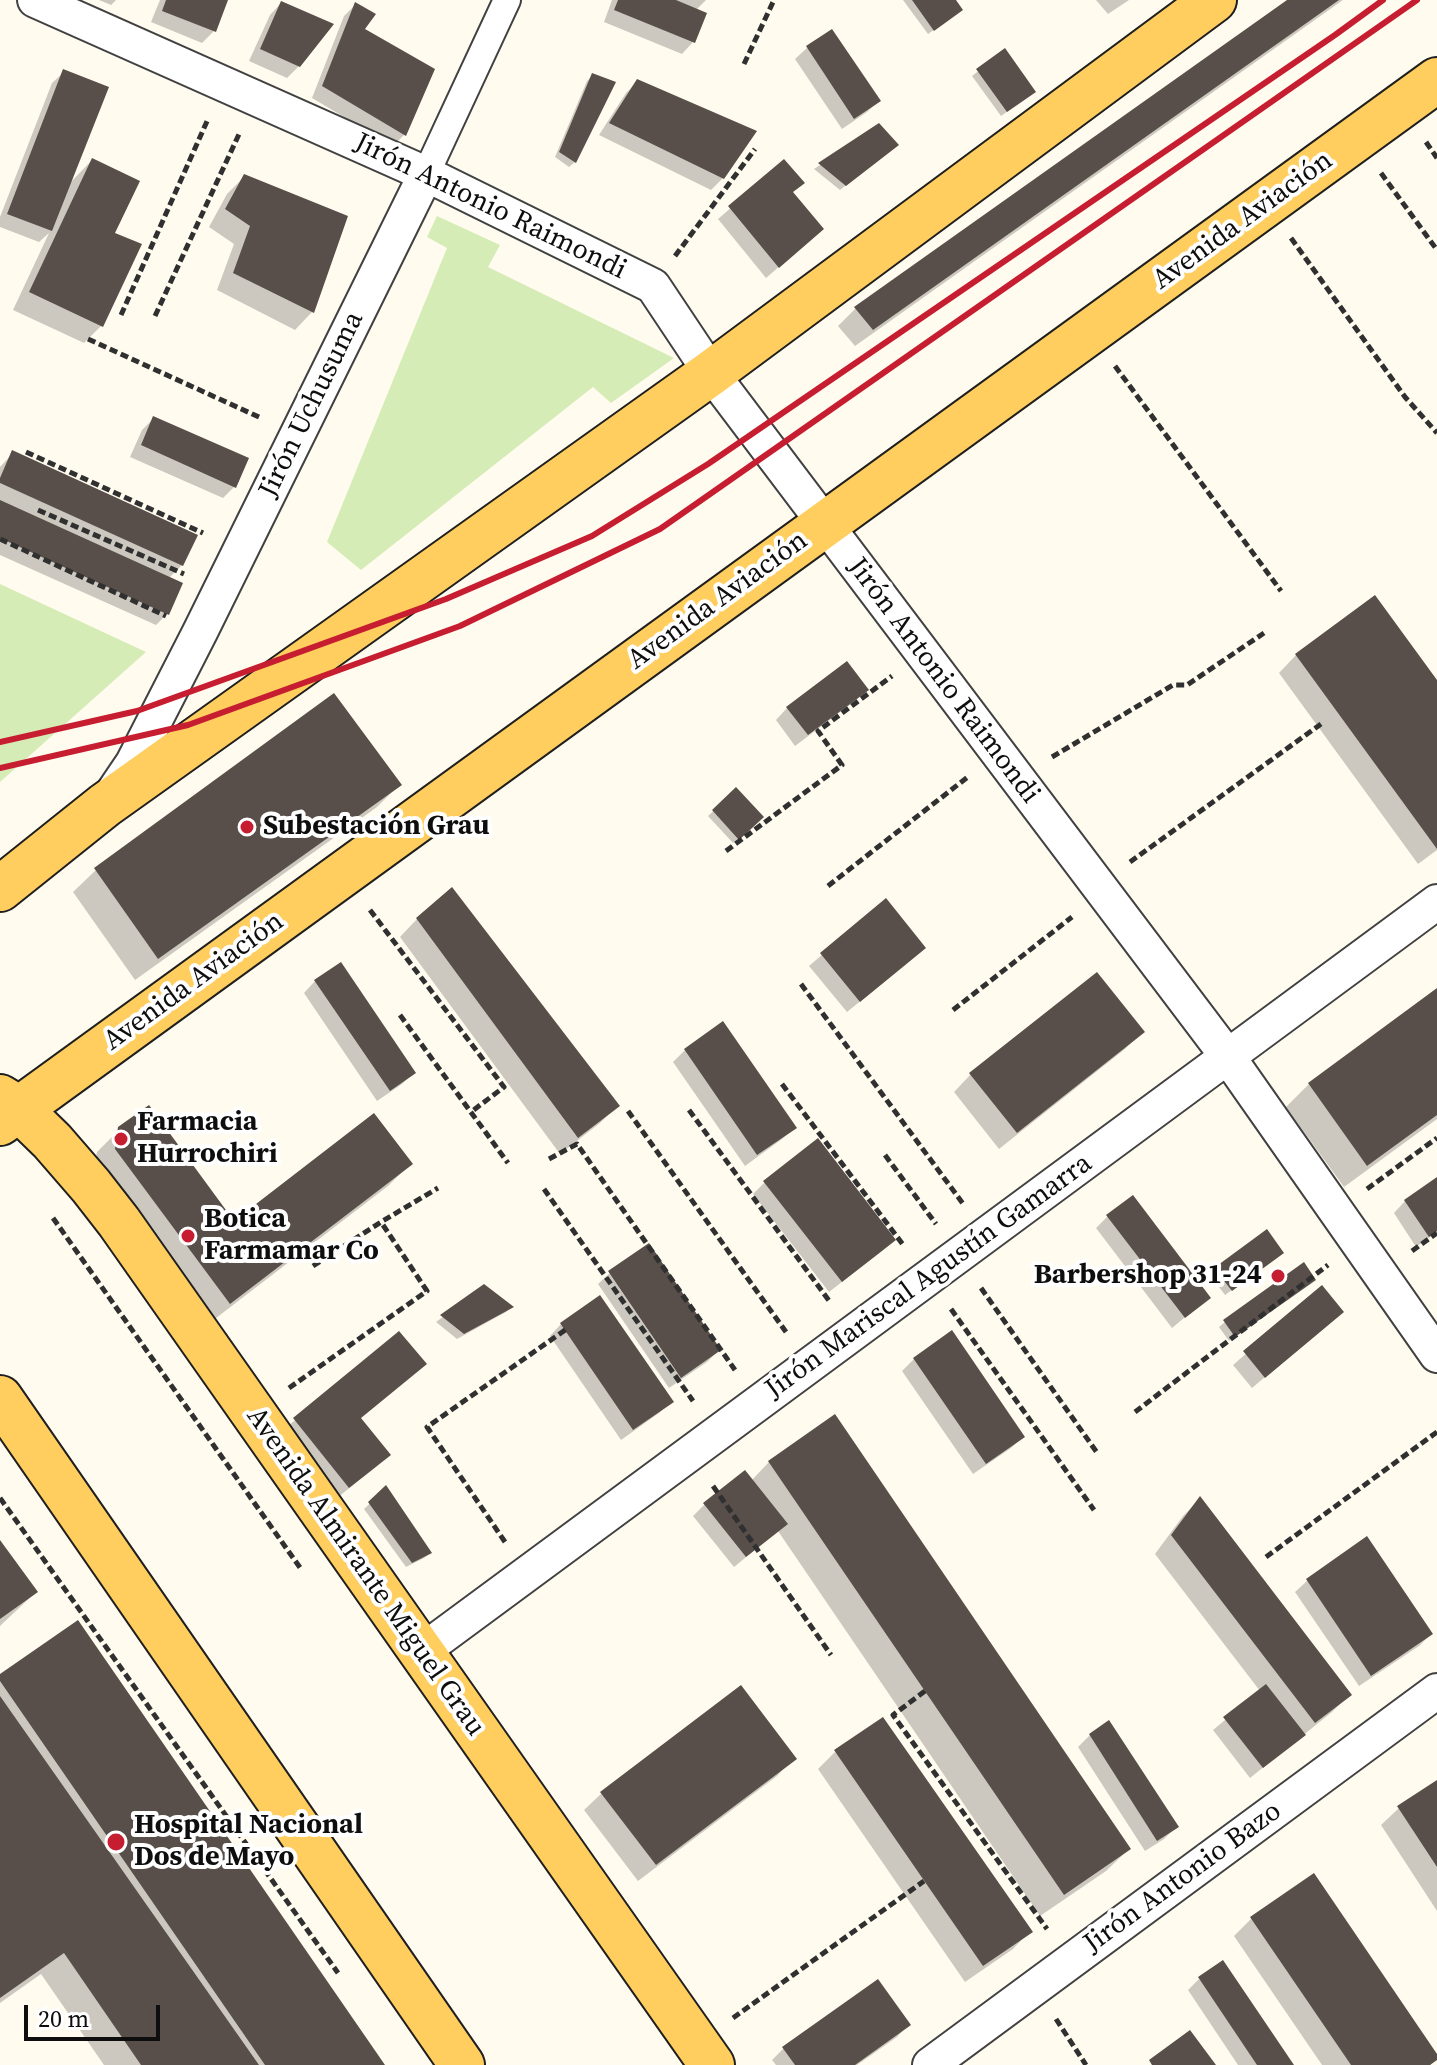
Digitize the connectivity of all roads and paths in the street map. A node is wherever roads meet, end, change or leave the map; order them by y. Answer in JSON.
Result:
{"nodes":[{"id":1,"x":35,"y":0,"type":"edge"},
{"id":2,"x":507,"y":0,"type":"edge"},
{"id":3,"x":774,"y":0,"type":"edge"},
{"id":4,"x":1214,"y":0,"type":"edge"},
{"id":5,"x":744,"y":64,"type":"dead end"},
{"id":6,"x":1437,"y":80,"type":"edge"},
{"id":7,"x":223,"y":84,"type":"junction"},
{"id":8,"x":256,"y":98,"type":"junction"},
{"id":9,"x":1356,"y":138,"type":"junction"},
{"id":10,"x":755,"y":149,"type":"dead end"},
{"id":11,"x":426,"y":174,"type":"junction"},
{"id":12,"x":1267,"y":204,"type":"junction"},
{"id":13,"x":1437,"y":250,"type":"edge"},
{"id":14,"x":653,"y":286,"type":"junction"},
{"id":15,"x":121,"y":315,"type":"dead end"},
{"id":16,"x":155,"y":316,"type":"dead end"},
{"id":17,"x":1090,"y":332,"type":"junction"},
{"id":18,"x":88,"y":339,"type":"dead end"},
{"id":19,"x":711,"y":373,"type":"junction"},
{"id":20,"x":1437,"y":433,"type":"edge"},
{"id":21,"x":298,"y":435,"type":"junction"},
{"id":22,"x":26,"y":452,"type":"dead end"},
{"id":23,"x":38,"y":510,"type":"dead end"},
{"id":24,"x":824,"y":524,"type":"junction"},
{"id":25,"x":0,"y":539,"type":"edge"},
{"id":26,"x":240,"y":550,"type":"junction"},
{"id":27,"x":221,"y":590,"type":"junction"},
{"id":28,"x":1281,"y":591,"type":"dead end"},
{"id":29,"x":200,"y":632,"type":"junction"},
{"id":30,"x":1264,"y":633,"type":"dead end"},
{"id":31,"x":922,"y":654,"type":"junction"},
{"id":32,"x":1321,"y":724,"type":"dead end"},
{"id":33,"x":1008,"y":766,"type":"junction"},
{"id":34,"x":105,"y":805,"type":"junction"},
{"id":35,"x":726,"y":851,"type":"dead end"},
{"id":36,"x":343,"y":874,"type":"junction"},
{"id":37,"x":828,"y":886,"type":"dead end"},
{"id":38,"x":0,"y":889,"type":"edge"},
{"id":39,"x":1101,"y":889,"type":"junction"},
{"id":40,"x":1437,"y":902,"type":"edge"},
{"id":41,"x":801,"y":984,"type":"dead end"},
{"id":42,"x":953,"y":1010,"type":"dead end"},
{"id":43,"x":400,"y":1015,"type":"dead end"},
{"id":44,"x":1228,"y":1057,"type":"junction"},
{"id":45,"x":782,"y":1084,"type":"dead end"},
{"id":46,"x":5,"y":1109,"type":"edge"},
{"id":47,"x":689,"y":1110,"type":"dead end"},
{"id":48,"x":628,"y":1111,"type":"dead end"},
{"id":49,"x":471,"y":1112,"type":"junction"},
{"id":50,"x":1437,"y":1138,"type":"edge"},
{"id":51,"x":885,"y":1155,"type":"dead end"},
{"id":52,"x":549,"y":1159,"type":"dead end"},
{"id":53,"x":508,"y":1163,"type":"dead end"},
{"id":54,"x":438,"y":1188,"type":"dead end"},
{"id":55,"x":544,"y":1189,"type":"dead end"},
{"id":56,"x":1336,"y":1211,"type":"junction"},
{"id":57,"x":53,"y":1218,"type":"dead end"},
{"id":58,"x":381,"y":1222,"type":"junction"},
{"id":59,"x":987,"y":1235,"type":"junction"},
{"id":60,"x":1358,"y":1243,"type":"junction"},
{"id":61,"x":958,"y":1255,"type":"junction"},
{"id":62,"x":313,"y":1266,"type":"dead end"},
{"id":63,"x":928,"y":1277,"type":"junction"},
{"id":64,"x":568,"y":1328,"type":"dead end"},
{"id":65,"x":853,"y":1333,"type":"junction"},
{"id":66,"x":1437,"y":1355,"type":"edge"},
{"id":67,"x":810,"y":1365,"type":"junction"},
{"id":68,"x":0,"y":1398,"type":"edge"},
{"id":69,"x":758,"y":1403,"type":"junction"},
{"id":70,"x":1135,"y":1412,"type":"dead end"},
{"id":71,"x":253,"y":1413,"type":"junction"},
{"id":72,"x":1437,"y":1432,"type":"edge"},
{"id":73,"x":703,"y":1444,"type":"junction"},
{"id":74,"x":1098,"y":1454,"type":"dead end"},
{"id":75,"x":0,"y":1498,"type":"edge"},
{"id":76,"x":1094,"y":1510,"type":"dead end"},
{"id":77,"x":1266,"y":1557,"type":"dead end"},
{"id":78,"x":301,"y":1569,"type":"dead end"},
{"id":79,"x":527,"y":1574,"type":"junction"},
{"id":80,"x":421,"y":1652,"type":"junction"},
{"id":81,"x":831,"y":1655,"type":"dead end"},
{"id":82,"x":925,"y":1691,"type":"dead end"},
{"id":83,"x":1437,"y":1691,"type":"edge"},
{"id":84,"x":924,"y":1881,"type":"dead end"},
{"id":85,"x":1070,"y":1961,"type":"junction"},
{"id":86,"x":340,"y":1975,"type":"dead end"},
{"id":87,"x":1036,"y":1987,"type":"junction"},
{"id":88,"x":705,"y":2054,"type":"edge"},
{"id":89,"x":462,"y":2065,"type":"edge"},
{"id":90,"x":930,"y":2065,"type":"edge"},
{"id":91,"x":1086,"y":2065,"type":"edge"}],
"edges":[{"from":1,"to":7,"type":"street","name":"Jirón Antonio Raimondi"},
{"from":2,"to":11,"type":"street","name":"Jirón Uchusuma"},
{"from":3,"to":5,"type":"path"},
{"from":4,"to":19,"type":"main road"},
{"from":6,"to":9,"type":"main road","name":"Avenida Aviación"},
{"from":7,"to":8,"type":"street","name":"Jirón Antonio Raimondi"},
{"from":7,"to":15,"type":"path"},
{"from":8,"to":11,"type":"street","name":"Jirón Antonio Raimondi"},
{"from":8,"to":16,"type":"path"},
{"from":9,"to":12,"type":"main road","name":"Avenida Aviación"},
{"from":9,"to":13,"type":"path"},
{"from":10,"to":14,"type":"path"},
{"from":11,"to":14,"type":"street","name":"Jirón Antonio Raimondi"},
{"from":11,"to":21,"type":"street","name":"Jirón Uchusuma"},
{"from":12,"to":17,"type":"main road","name":"Avenida Aviación"},
{"from":12,"to":20,"type":"path"},
{"from":14,"to":19,"type":"street","name":"Jirón Antonio Raimondi"},
{"from":17,"to":24,"type":"main road","name":"Avenida Aviación"},
{"from":17,"to":28,"type":"path"},
{"from":18,"to":21,"type":"path"},
{"from":19,"to":24,"type":"street","name":"Jirón Antonio Raimondi"},
{"from":19,"to":34,"type":"main road"},
{"from":21,"to":26,"type":"street","name":"Jirón Uchusuma"},
{"from":22,"to":26,"type":"path"},
{"from":23,"to":27,"type":"path"},
{"from":24,"to":31,"type":"street","name":"Jirón Antonio Raimondi"},
{"from":24,"to":36,"type":"main road","name":"Avenida Aviación"},
{"from":25,"to":29,"type":"path"},
{"from":26,"to":27,"type":"street","name":"Jirón Uchusuma"},
{"from":27,"to":29,"type":"street","name":"Jirón Uchusuma"},
{"from":29,"to":34,"type":"street","name":"Jirón Uchusuma"},
{"from":30,"to":33,"type":"path"},
{"from":31,"to":33,"type":"street","name":"Jirón Antonio Raimondi"},
{"from":31,"to":35,"type":"path"},
{"from":32,"to":39,"type":"path"},
{"from":33,"to":37,"type":"path"},
{"from":33,"to":39,"type":"street","name":"Jirón Antonio Raimondi"},
{"from":34,"to":38,"type":"main road"},
{"from":36,"to":46,"type":"main road","name":"Avenida Aviación"},
{"from":36,"to":49,"type":"path"},
{"from":39,"to":42,"type":"path"},
{"from":39,"to":44,"type":"street","name":"Jirón Antonio Raimondi"},
{"from":40,"to":44,"type":"street","name":"Jirón Mariscal Agustín Gamarra"},
{"from":41,"to":59,"type":"path"},
{"from":43,"to":49,"type":"path"},
{"from":44,"to":56,"type":"street","name":"Jirón Antonio Raimondi"},
{"from":44,"to":59,"type":"street","name":"Jirón Mariscal Agustín Gamarra"},
{"from":45,"to":63,"type":"path"},
{"from":46,"to":71,"type":"main road","name":"Avenida Almirante Miguel Grau"},
{"from":47,"to":65,"type":"path"},
{"from":48,"to":67,"type":"path"},
{"from":49,"to":53,"type":"path"},
{"from":50,"to":56,"type":"path"},
{"from":51,"to":61,"type":"path"},
{"from":52,"to":69,"type":"path"},
{"from":54,"to":58,"type":"path"},
{"from":55,"to":73,"type":"path"},
{"from":56,"to":60,"type":"street","name":"Jirón Antonio Raimondi"},
{"from":57,"to":78,"type":"path"},
{"from":58,"to":62,"type":"path"},
{"from":58,"to":71,"type":"path"},
{"from":59,"to":61,"type":"street","name":"Jirón Mariscal Agustín Gamarra"},
{"from":60,"to":66,"type":"street","name":"Jirón Antonio Raimondi"},
{"from":60,"to":70,"type":"path"},
{"from":61,"to":63,"type":"street","name":"Jirón Mariscal Agustín Gamarra"},
{"from":61,"to":74,"type":"path"},
{"from":63,"to":65,"type":"street","name":"Jirón Mariscal Agustín Gamarra"},
{"from":63,"to":76,"type":"path"},
{"from":64,"to":79,"type":"path"},
{"from":65,"to":67,"type":"street","name":"Jirón Mariscal Agustín Gamarra"},
{"from":67,"to":69,"type":"street","name":"Jirón Mariscal Agustín Gamarra"},
{"from":68,"to":89,"type":"main road"},
{"from":69,"to":73,"type":"street","name":"Jirón Mariscal Agustín Gamarra"},
{"from":71,"to":80,"type":"main road","name":"Avenida Almirante Miguel Grau"},
{"from":72,"to":77,"type":"path"},
{"from":73,"to":79,"type":"street","name":"Jirón Mariscal Agustín Gamarra"},
{"from":73,"to":81,"type":"path"},
{"from":75,"to":86,"type":"path"},
{"from":79,"to":80,"type":"street","name":"Jirón Mariscal Agustín Gamarra"},
{"from":80,"to":88,"type":"main road","name":"Avenida Almirante Miguel Grau"},
{"from":82,"to":85,"type":"path"},
{"from":83,"to":85,"type":"street","name":"Jirón Antonio Bazo"},
{"from":84,"to":88,"type":"path"},
{"from":85,"to":87,"type":"street","name":"Jirón Antonio Bazo"},
{"from":87,"to":90,"type":"street","name":"Jirón Antonio Bazo"},
{"from":87,"to":91,"type":"path"}]}
